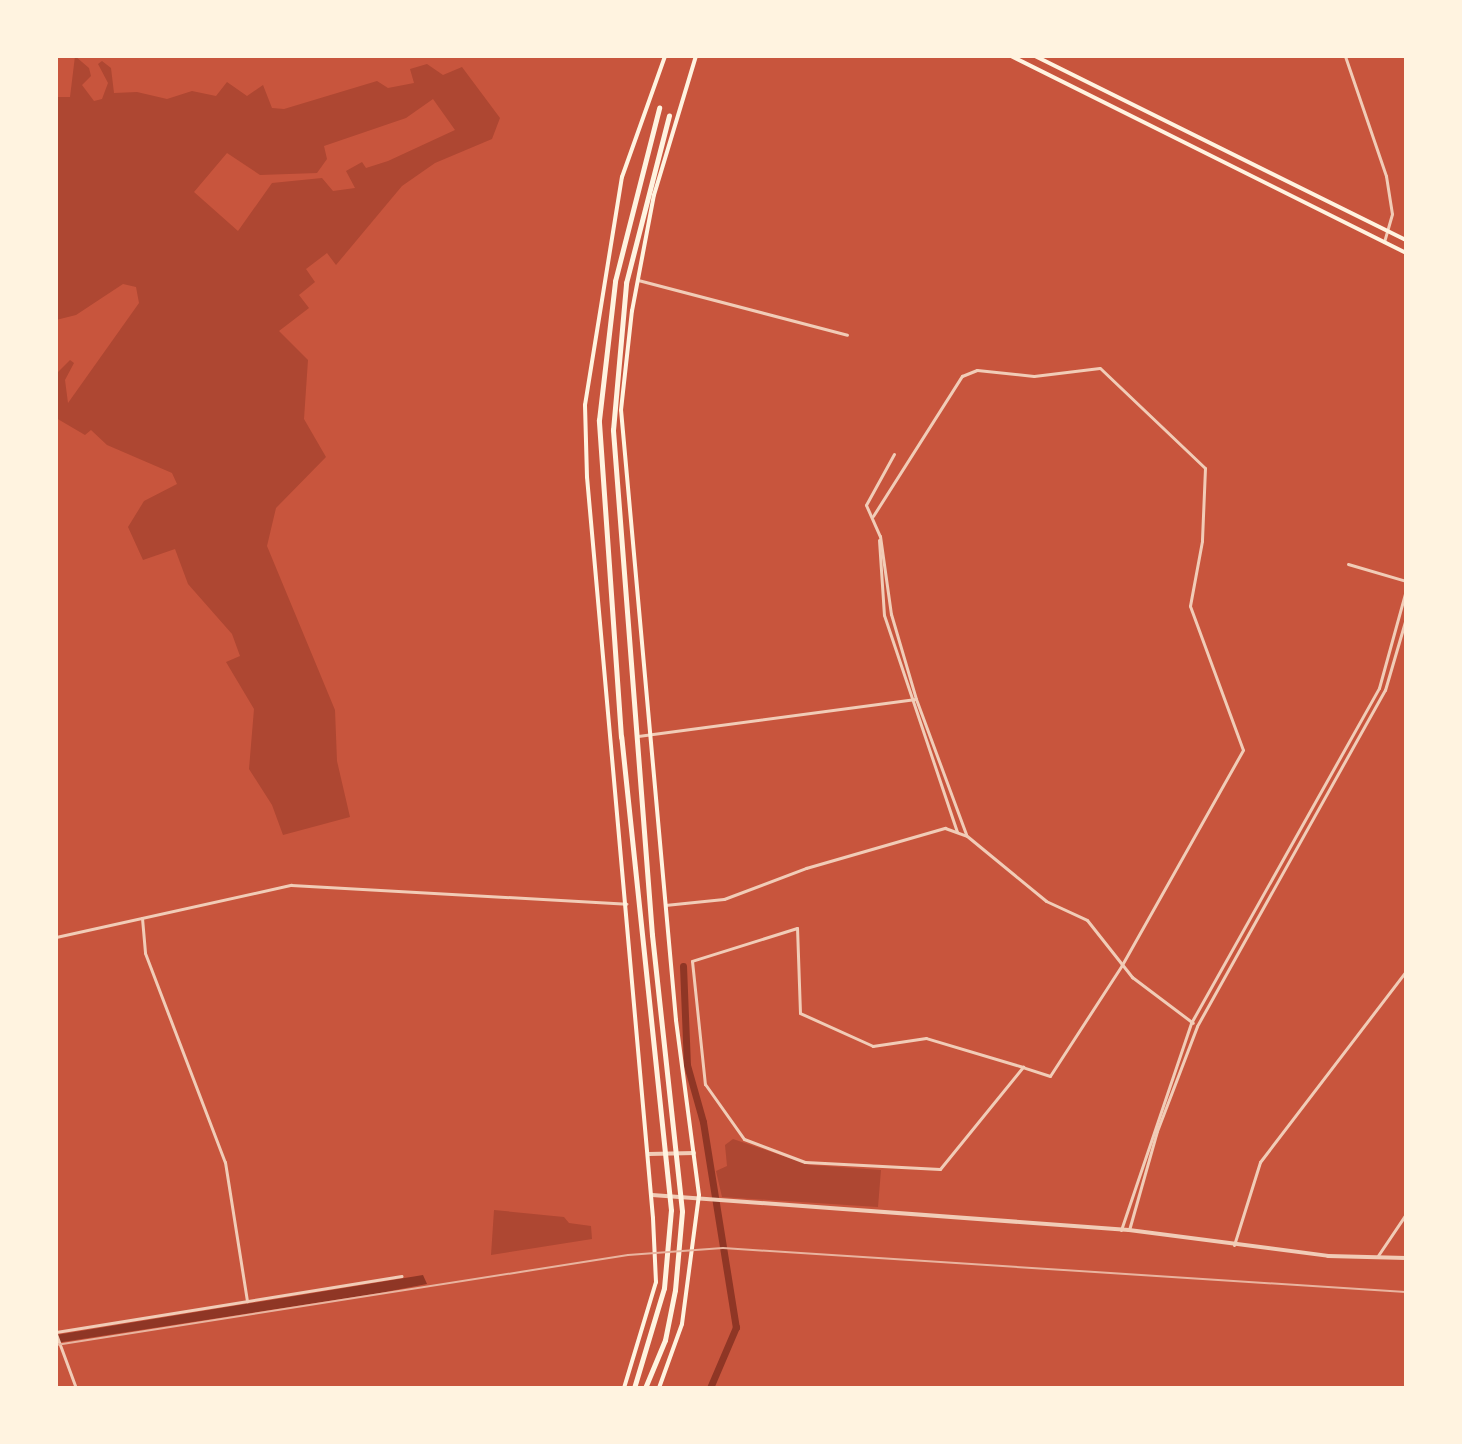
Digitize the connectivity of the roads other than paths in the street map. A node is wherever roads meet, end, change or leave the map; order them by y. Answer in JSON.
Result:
{"nodes":[{"id":1,"x":665,"y":56,"type":"edge"},
{"id":2,"x":696,"y":56,"type":"edge"},
{"id":3,"x":1011,"y":56,"type":"edge"},
{"id":4,"x":1035,"y":56,"type":"edge"},
{"id":5,"x":1345,"y":56,"type":"edge"},
{"id":6,"x":659,"y":108,"type":"dead end"},
{"id":7,"x":669,"y":115,"type":"dead end"},
{"id":8,"x":1389,"y":232,"type":"junction"},
{"id":9,"x":1406,"y":240,"type":"edge"},
{"id":10,"x":1384,"y":242,"type":"junction"},
{"id":11,"x":1406,"y":253,"type":"edge"},
{"id":12,"x":638,"y":280,"type":"junction"},
{"id":13,"x":847,"y":335,"type":"dead end"},
{"id":14,"x":894,"y":454,"type":"dead end"},
{"id":15,"x":873,"y":516,"type":"junction"},
{"id":16,"x":880,"y":536,"type":"junction"},
{"id":17,"x":1348,"y":564,"type":"dead end"},
{"id":18,"x":1406,"y":581,"type":"edge"},
{"id":19,"x":1406,"y":590,"type":"edge"},
{"id":20,"x":1406,"y":618,"type":"edge"},
{"id":21,"x":916,"y":699,"type":"junction"},
{"id":22,"x":650,"y":735,"type":"junction"},
{"id":23,"x":637,"y":736,"type":"junction"},
{"id":24,"x":957,"y":832,"type":"junction"},
{"id":25,"x":967,"y":836,"type":"junction"},
{"id":26,"x":626,"y":904,"type":"junction"},
{"id":27,"x":665,"y":905,"type":"junction"},
{"id":28,"x":142,"y":918,"type":"junction"},
{"id":29,"x":56,"y":937,"type":"edge"},
{"id":30,"x":1122,"y":965,"type":"junction"},
{"id":31,"x":1406,"y":971,"type":"edge"},
{"id":32,"x":1197,"y":1026,"type":"junction"},
{"id":33,"x":1023,"y":1067,"type":"junction"},
{"id":34,"x":695,"y":1153,"type":"junction"},
{"id":35,"x":649,"y":1154,"type":"junction"},
{"id":36,"x":652,"y":1195,"type":"junction"},
{"id":37,"x":700,"y":1195,"type":"junction"},
{"id":38,"x":1406,"y":1214,"type":"edge"},
{"id":39,"x":1121,"y":1230,"type":"junction"},
{"id":40,"x":1129,"y":1230,"type":"junction"},
{"id":41,"x":1234,"y":1245,"type":"junction"},
{"id":42,"x":1377,"y":1257,"type":"junction"},
{"id":43,"x":1406,"y":1258,"type":"edge"},
{"id":44,"x":401,"y":1276,"type":"dead end"},
{"id":45,"x":247,"y":1301,"type":"junction"},
{"id":46,"x":56,"y":1333,"type":"edge"},
{"id":47,"x":76,"y":1388,"type":"edge"},
{"id":48,"x":624,"y":1388,"type":"edge"},
{"id":49,"x":634,"y":1388,"type":"edge"},
{"id":50,"x":645,"y":1388,"type":"edge"},
{"id":51,"x":659,"y":1388,"type":"edge"}],
"edges":[{"from":1,"to":26,"type":"main road"},
{"from":2,"to":12,"type":"main road"},
{"from":3,"to":10,"type":"main road"},
{"from":4,"to":8,"type":"main road"},
{"from":5,"to":8,"type":"street"},
{"from":6,"to":49,"type":"highway"},
{"from":7,"to":23,"type":"highway"},
{"from":8,"to":9,"type":"main road"},
{"from":8,"to":10,"type":"street"},
{"from":10,"to":11,"type":"main road"},
{"from":12,"to":13,"type":"street"},
{"from":12,"to":22,"type":"main road"},
{"from":14,"to":15,"type":"street"},
{"from":15,"to":16,"type":"street"},
{"from":15,"to":30,"type":"street"},
{"from":16,"to":21,"type":"street"},
{"from":16,"to":24,"type":"street"},
{"from":17,"to":18,"type":"street"},
{"from":19,"to":39,"type":"street"},
{"from":20,"to":32,"type":"street"},
{"from":21,"to":22,"type":"street"},
{"from":21,"to":25,"type":"street"},
{"from":22,"to":23,"type":"street"},
{"from":22,"to":27,"type":"main road"},
{"from":23,"to":50,"type":"highway"},
{"from":24,"to":25,"type":"street"},
{"from":24,"to":27,"type":"street"},
{"from":25,"to":30,"type":"street"},
{"from":26,"to":28,"type":"street"},
{"from":26,"to":35,"type":"main road"},
{"from":27,"to":34,"type":"main road"},
{"from":28,"to":29,"type":"street"},
{"from":28,"to":45,"type":"street"},
{"from":30,"to":32,"type":"street"},
{"from":30,"to":33,"type":"street"},
{"from":31,"to":41,"type":"street"},
{"from":32,"to":40,"type":"street"},
{"from":33,"to":33,"type":"street"},
{"from":34,"to":35,"type":"street"},
{"from":34,"to":37,"type":"main road"},
{"from":35,"to":36,"type":"main road"},
{"from":36,"to":37,"type":"street"},
{"from":36,"to":48,"type":"main road"},
{"from":37,"to":39,"type":"street"},
{"from":37,"to":51,"type":"main road"},
{"from":38,"to":42,"type":"street"},
{"from":39,"to":40,"type":"street"},
{"from":40,"to":41,"type":"street"},
{"from":41,"to":42,"type":"street"},
{"from":42,"to":43,"type":"street"},
{"from":44,"to":45,"type":"street"},
{"from":45,"to":46,"type":"street"},
{"from":46,"to":47,"type":"street"}]}
